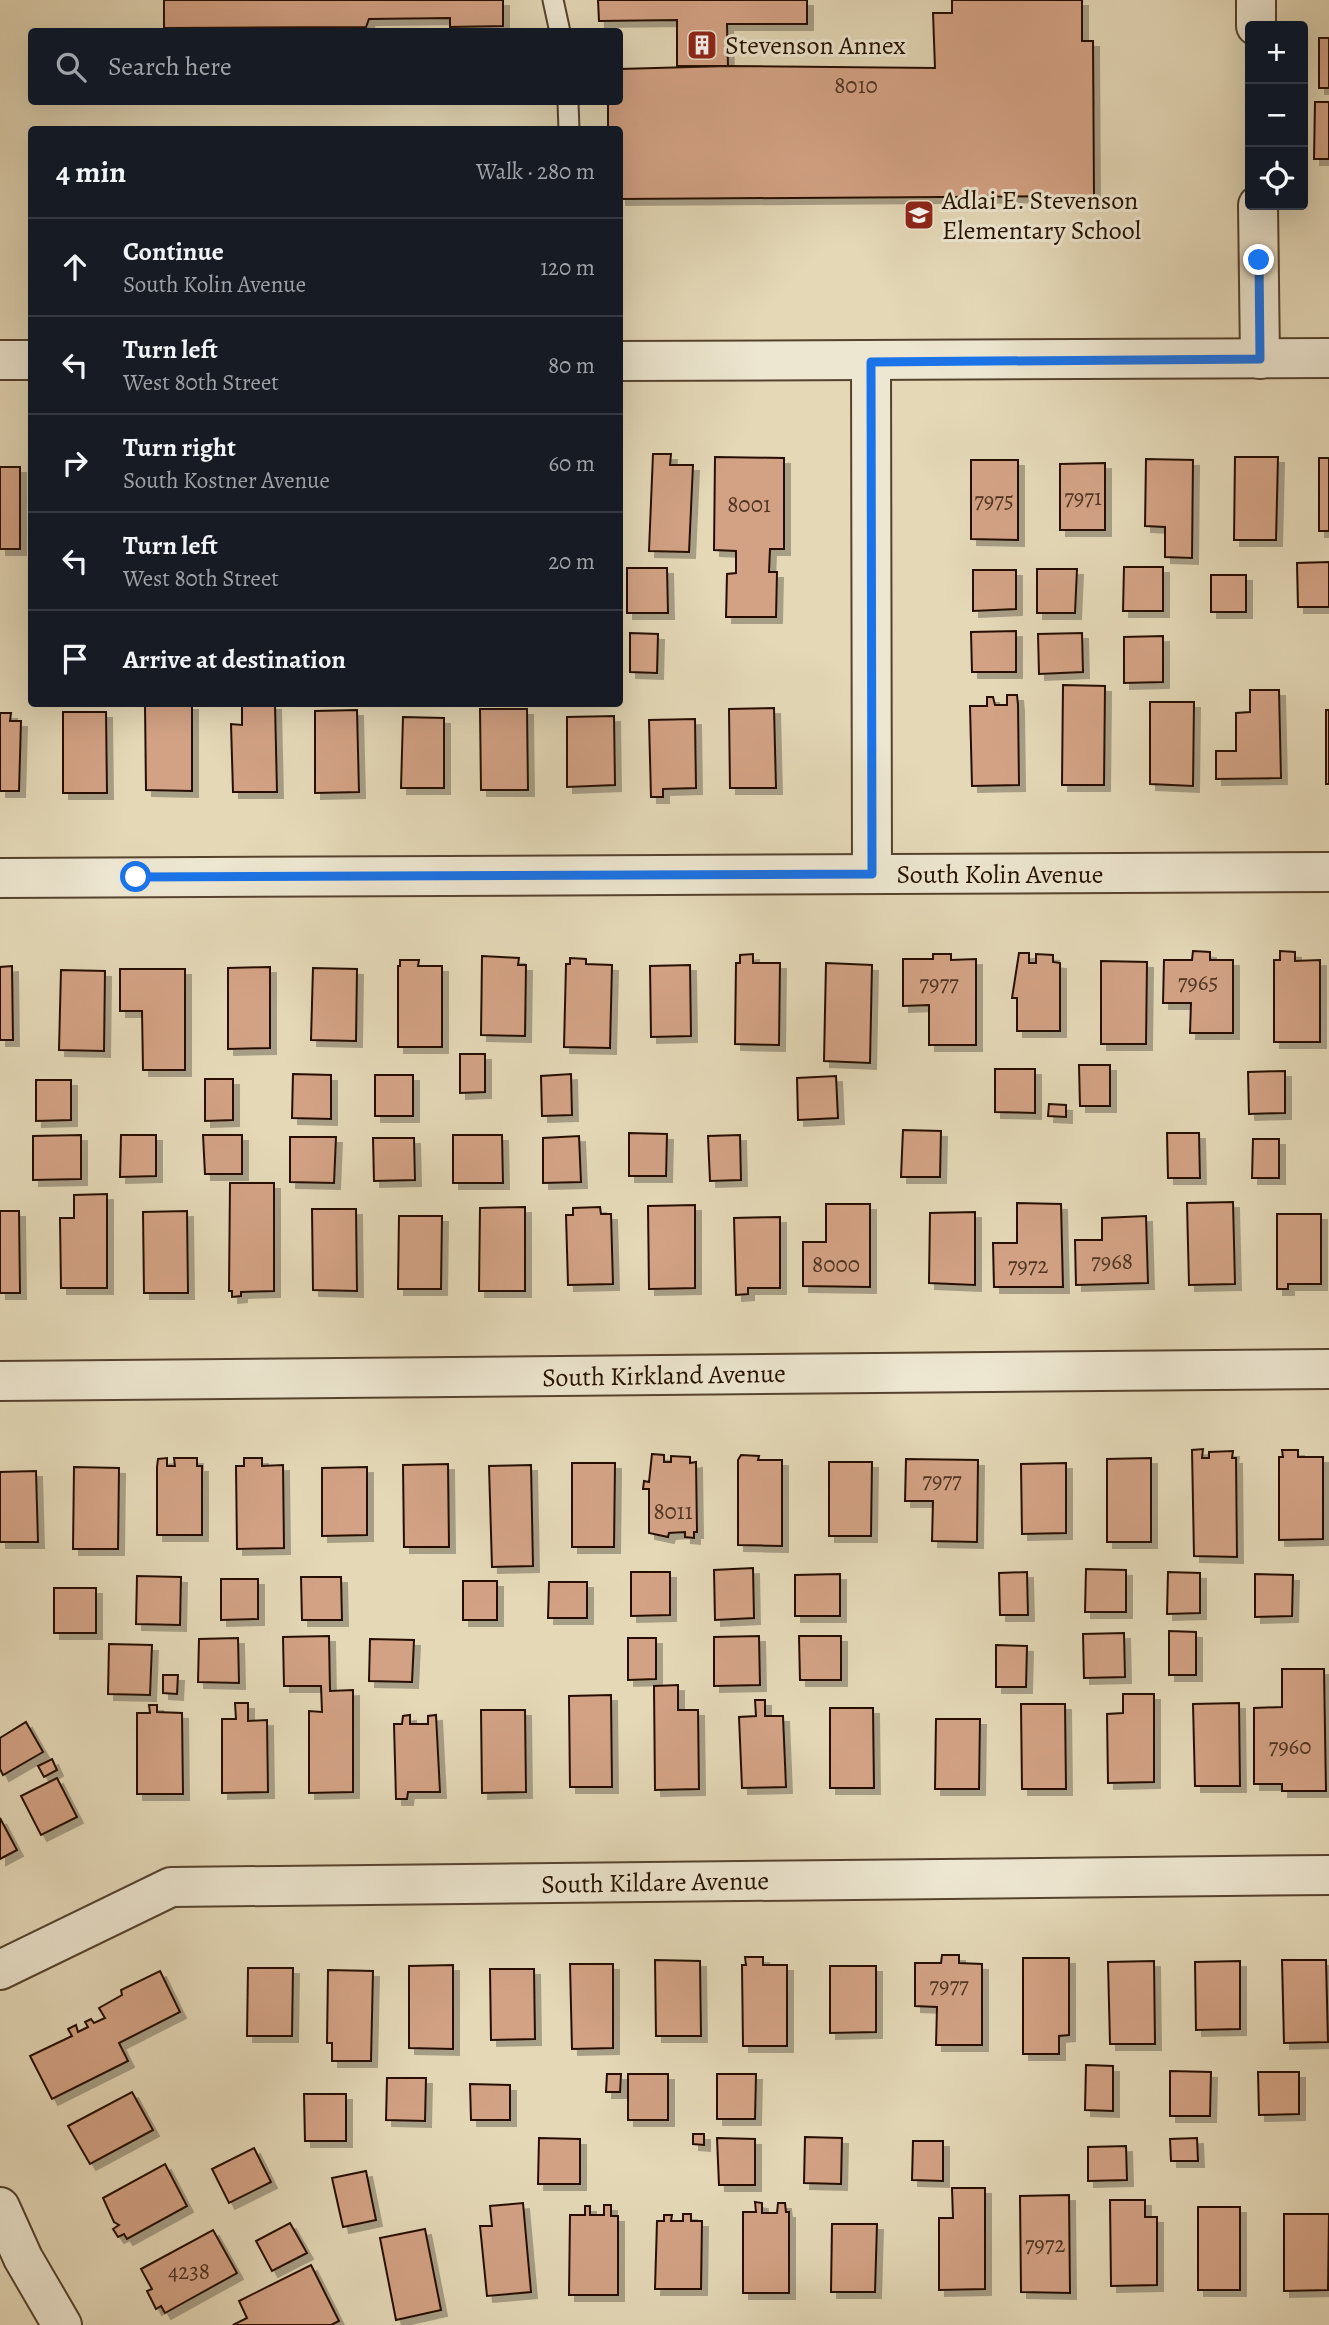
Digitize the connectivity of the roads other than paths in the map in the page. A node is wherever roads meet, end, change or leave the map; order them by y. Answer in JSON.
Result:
{"nodes":[{"id":1,"x":553,"y":0,"type":"edge"},
{"id":2,"x":1256,"y":0,"type":"edge"},
{"id":3,"x":1256,"y":21,"type":"edge"},
{"id":4,"x":559,"y":28,"type":"edge"},
{"id":5,"x":568,"y":105,"type":"edge"},
{"id":6,"x":569,"y":126,"type":"edge"},
{"id":7,"x":1258,"y":210,"type":"edge"},
{"id":8,"x":1329,"y":358,"type":"edge"},
{"id":9,"x":1260,"y":359,"type":"junction"},
{"id":10,"x":0,"y":360,"type":"edge"},
{"id":11,"x":28,"y":360,"type":"edge"},
{"id":12,"x":623,"y":361,"type":"edge"},
{"id":13,"x":871,"y":362,"type":"junction"},
{"id":14,"x":1329,"y":872,"type":"edge"},
{"id":15,"x":872,"y":874,"type":"junction"},
{"id":16,"x":0,"y":878,"type":"edge"},
{"id":17,"x":1329,"y":1369,"type":"edge"},
{"id":18,"x":0,"y":1381,"type":"edge"},
{"id":19,"x":1329,"y":1875,"type":"edge"},
{"id":20,"x":0,"y":1970,"type":"edge"},
{"id":21,"x":0,"y":2207,"type":"edge"},
{"id":22,"x":12,"y":2264,"type":"edge"},
{"id":23,"x":62,"y":2325,"type":"edge"}],
"edges":[{"from":1,"to":4,"type":"lane"},
{"from":2,"to":3,"type":"street"},
{"from":5,"to":6,"type":"lane"},
{"from":7,"to":9,"type":"street"},
{"from":8,"to":9,"type":"street"},
{"from":9,"to":13,"type":"street"},
{"from":10,"to":11,"type":"street"},
{"from":12,"to":13,"type":"street"},
{"from":13,"to":15,"type":"street"},
{"from":14,"to":15,"type":"street","name":"South Kolin Avenue"},
{"from":15,"to":16,"type":"street","name":"South Kolin Avenue"},
{"from":17,"to":18,"type":"street","name":"South Kirkland Avenue"},
{"from":19,"to":20,"type":"street","name":"South Kildare Avenue"},
{"from":21,"to":22,"type":"street"},
{"from":22,"to":23,"type":"street"}]}
